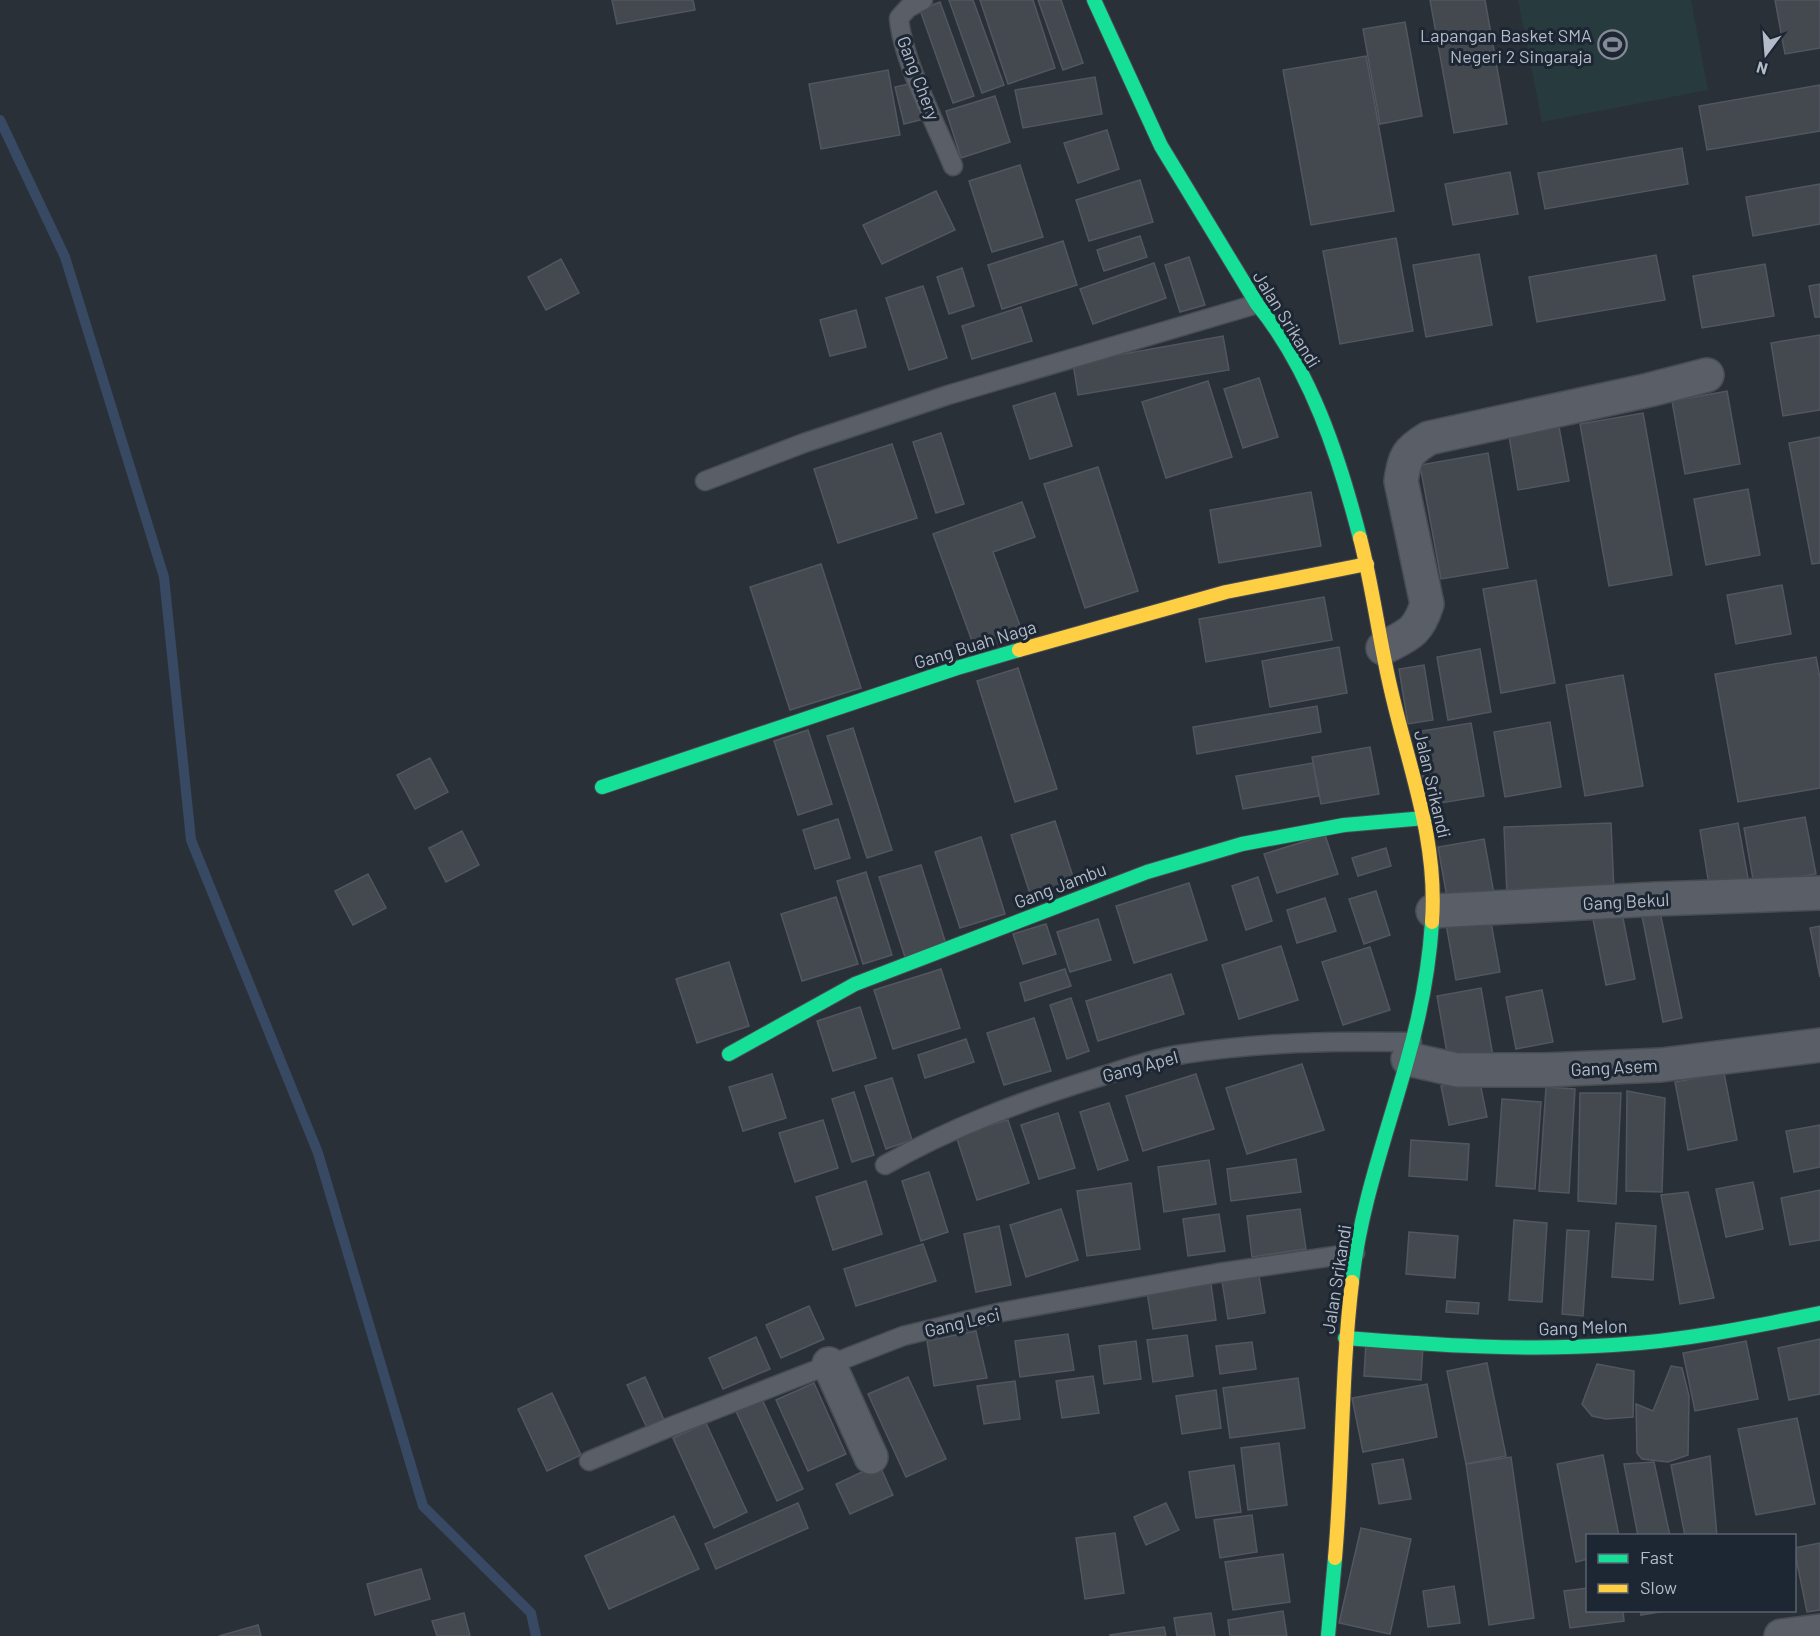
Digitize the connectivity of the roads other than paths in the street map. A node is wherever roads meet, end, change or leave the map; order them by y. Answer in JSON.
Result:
{"nodes":[{"id":1,"x":923,"y":0,"type":"edge"},
{"id":2,"x":1094,"y":0,"type":"edge"},
{"id":3,"x":954,"y":166,"type":"dead end"},
{"id":4,"x":1257,"y":304,"type":"junction"},
{"id":5,"x":1707,"y":375,"type":"dead end"},
{"id":6,"x":705,"y":481,"type":"dead end"},
{"id":7,"x":1367,"y":564,"type":"junction"},
{"id":8,"x":1383,"y":648,"type":"junction"},
{"id":9,"x":602,"y":787,"type":"dead end"},
{"id":10,"x":1425,"y":818,"type":"junction"},
{"id":11,"x":1820,"y":893,"type":"edge"},
{"id":12,"x":1433,"y":911,"type":"junction"},
{"id":13,"x":1820,"y":1045,"type":"edge"},
{"id":14,"x":1410,"y":1050,"type":"junction"},
{"id":15,"x":729,"y":1054,"type":"dead end"},
{"id":16,"x":885,"y":1165,"type":"dead end"},
{"id":17,"x":1355,"y":1253,"type":"junction"},
{"id":18,"x":1820,"y":1313,"type":"edge"},
{"id":19,"x":1345,"y":1338,"type":"junction"},
{"id":20,"x":829,"y":1364,"type":"junction"},
{"id":21,"x":872,"y":1457,"type":"dead end"},
{"id":22,"x":589,"y":1461,"type":"dead end"},
{"id":23,"x":1820,"y":1631,"type":"edge"},
{"id":24,"x":1328,"y":1636,"type":"edge"},
{"id":25,"x":1781,"y":1636,"type":"edge"}],
"edges":[{"from":1,"to":3,"type":"lane","name":"Gang Chery"},
{"from":2,"to":4,"type":"street","name":"Jalan Srikandi"},
{"from":4,"to":6,"type":"lane"},
{"from":4,"to":7,"type":"street","name":"Jalan Srikandi"},
{"from":5,"to":8,"type":"street"},
{"from":7,"to":8,"type":"street","name":"Jalan Srikandi"},
{"from":7,"to":9,"type":"street","name":"Gang Buah Naga"},
{"from":8,"to":10,"type":"street","name":"Jalan Srikandi"},
{"from":10,"to":12,"type":"street","name":"Jalan Srikandi"},
{"from":10,"to":15,"type":"street","name":"Gang Jambu"},
{"from":11,"to":12,"type":"street","name":"Gang Bekul"},
{"from":12,"to":14,"type":"street","name":"Jalan Srikandi"},
{"from":13,"to":14,"type":"street","name":"Gang Asem"},
{"from":14,"to":16,"type":"lane","name":"Gang Apel"},
{"from":14,"to":17,"type":"street","name":"Jalan Srikandi"},
{"from":17,"to":19,"type":"street","name":"Jalan Srikandi"},
{"from":17,"to":20,"type":"lane","name":"Gang Leci"},
{"from":18,"to":19,"type":"street","name":"Gang Melon"},
{"from":19,"to":24,"type":"street","name":"Jalan Srikandi"},
{"from":20,"to":21,"type":"street"},
{"from":20,"to":22,"type":"lane","name":"Gang Leci"},
{"from":23,"to":25,"type":"street"}]}
